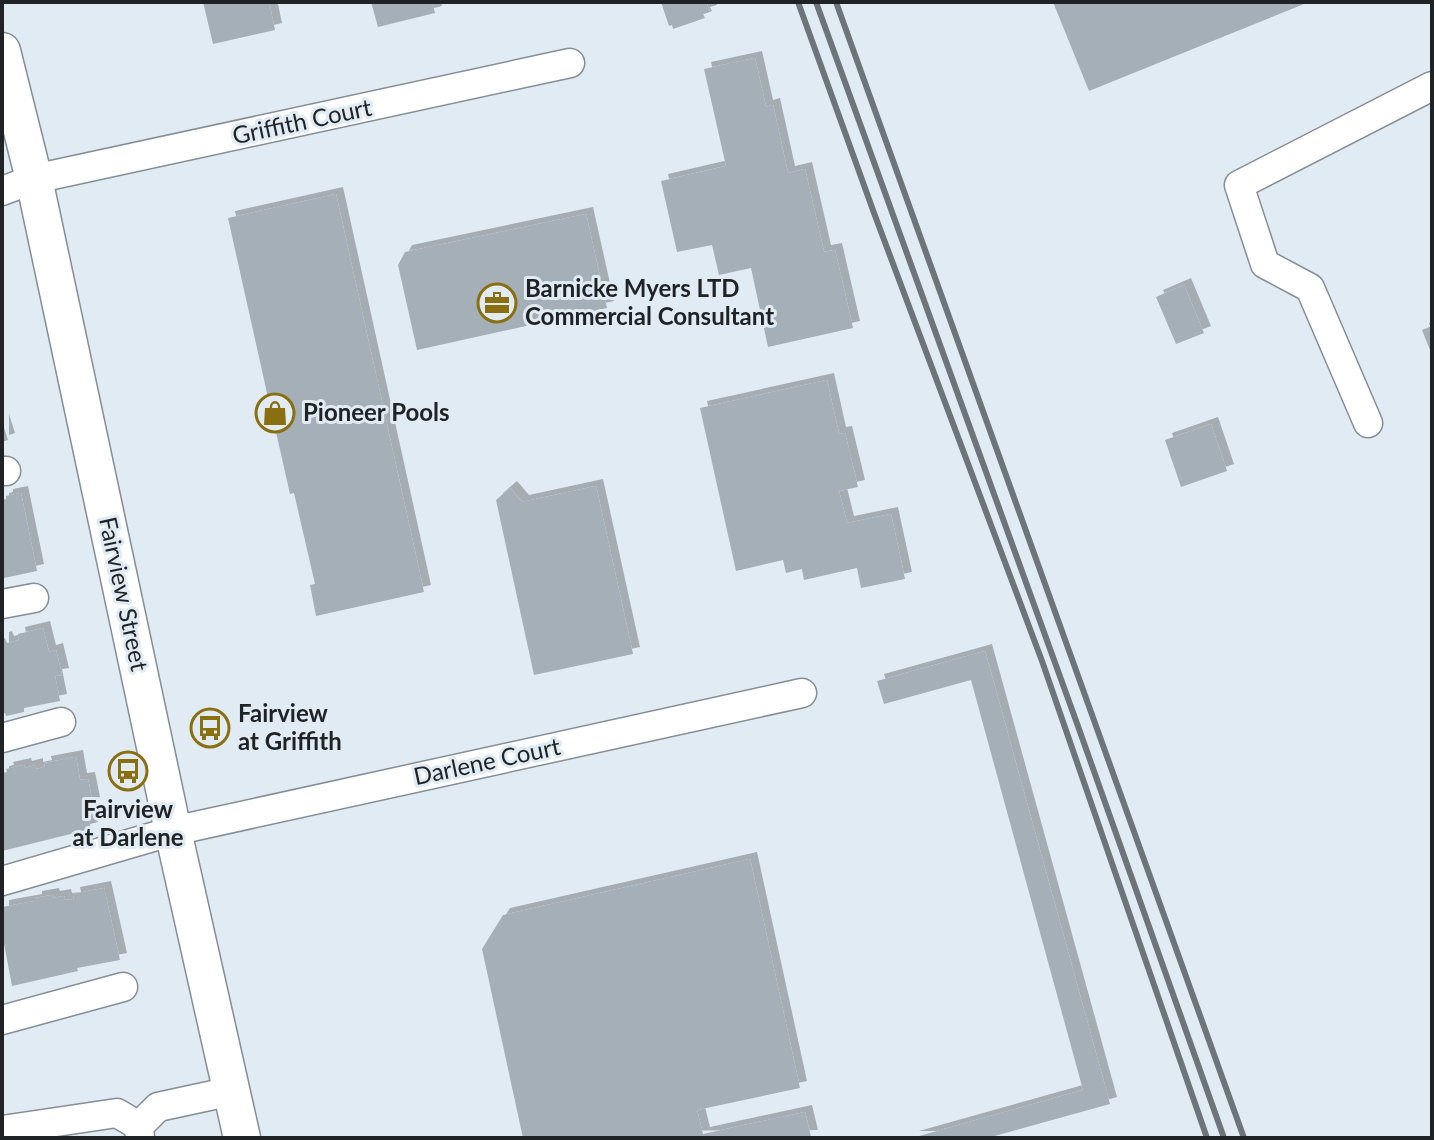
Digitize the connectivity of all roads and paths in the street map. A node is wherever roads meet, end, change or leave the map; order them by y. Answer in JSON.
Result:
{"nodes":[{"id":1,"x":2,"y":51,"type":"edge"},
{"id":2,"x":570,"y":63,"type":"dead end"},
{"id":3,"x":1432,"y":86,"type":"edge"},
{"id":4,"x":18,"y":185,"type":"edge"},
{"id":5,"x":1368,"y":423,"type":"dead end"},
{"id":6,"x":34,"y":598,"type":"dead end"},
{"id":7,"x":2,"y":604,"type":"edge"},
{"id":8,"x":802,"y":693,"type":"dead end"},
{"id":9,"x":61,"y":722,"type":"dead end"},
{"id":10,"x":2,"y":738,"type":"edge"},
{"id":11,"x":173,"y":831,"type":"junction"},
{"id":12,"x":2,"y":881,"type":"edge"},
{"id":13,"x":123,"y":987,"type":"dead end"},
{"id":14,"x":2,"y":1020,"type":"edge"},
{"id":15,"x":232,"y":1091,"type":"junction"},
{"id":16,"x":2,"y":1130,"type":"edge"},
{"id":17,"x":140,"y":1132,"type":"edge"},
{"id":18,"x":242,"y":1138,"type":"edge"}],
"edges":[{"from":1,"to":4,"type":"main road","name":"Fairview Street"},
{"from":2,"to":4,"type":"street","name":"Griffith Court"},
{"from":3,"to":5,"type":"street"},
{"from":4,"to":11,"type":"main road","name":"Fairview Street"},
{"from":6,"to":7,"type":"street"},
{"from":8,"to":11,"type":"street","name":"Darlene Court"},
{"from":9,"to":10,"type":"street"},
{"from":11,"to":12,"type":"street","name":"Darlene Court"},
{"from":11,"to":15,"type":"main road","name":"Fairview Street"},
{"from":13,"to":14,"type":"street"},
{"from":15,"to":17,"type":"street"},
{"from":15,"to":18,"type":"main road","name":"Fairview Street"},
{"from":16,"to":17,"type":"street"}]}
